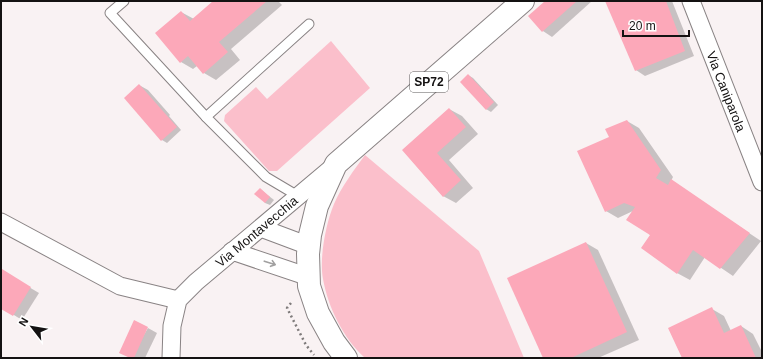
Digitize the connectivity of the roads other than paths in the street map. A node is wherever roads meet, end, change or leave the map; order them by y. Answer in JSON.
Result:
{"nodes":[{"id":1,"x":124,"y":1,"type":"edge"},
{"id":2,"x":523,"y":1,"type":"edge"},
{"id":3,"x":691,"y":1,"type":"edge"},
{"id":4,"x":309,"y":24,"type":"dead end"},
{"id":5,"x":206,"y":117,"type":"junction"},
{"id":6,"x":336,"y":164,"type":"junction"},
{"id":7,"x":762,"y":182,"type":"edge"},
{"id":8,"x":298,"y":196,"type":"junction"},
{"id":9,"x":1,"y":222,"type":"edge"},
{"id":10,"x":261,"y":228,"type":"junction"},
{"id":11,"x":309,"y":246,"type":"junction"},
{"id":12,"x":232,"y":251,"type":"junction"},
{"id":13,"x":309,"y":277,"type":"junction"},
{"id":14,"x":178,"y":300,"type":"junction"},
{"id":15,"x":171,"y":358,"type":"edge"},
{"id":16,"x":346,"y":358,"type":"edge"}],
"edges":[{"from":1,"to":5,"type":"lane"},
{"from":2,"to":6,"type":"main road","name":"Via Montavecchia","number":"SP72"},
{"from":3,"to":7,"type":"street","name":"Via Caniparola"},
{"from":4,"to":5,"type":"lane"},
{"from":5,"to":8,"type":"lane"},
{"from":6,"to":8,"type":"street","name":"Via Montavecchia"},
{"from":6,"to":11,"type":"main road","name":"Via Montavecchia","number":"SP72"},
{"from":8,"to":10,"type":"street","name":"Via Montavecchia"},
{"from":9,"to":14,"type":"street"},
{"from":10,"to":11,"type":"street"},
{"from":10,"to":12,"type":"street","name":"Via Montavecchia"},
{"from":11,"to":13,"type":"main road","name":"Via Montavecchia","number":"SP72"},
{"from":12,"to":13,"type":"street","one_way":true},
{"from":12,"to":14,"type":"street","name":"Via Montavecchia"},
{"from":13,"to":16,"type":"main road","name":"Via Montavecchia","number":"SP72"},
{"from":14,"to":15,"type":"street"}]}
